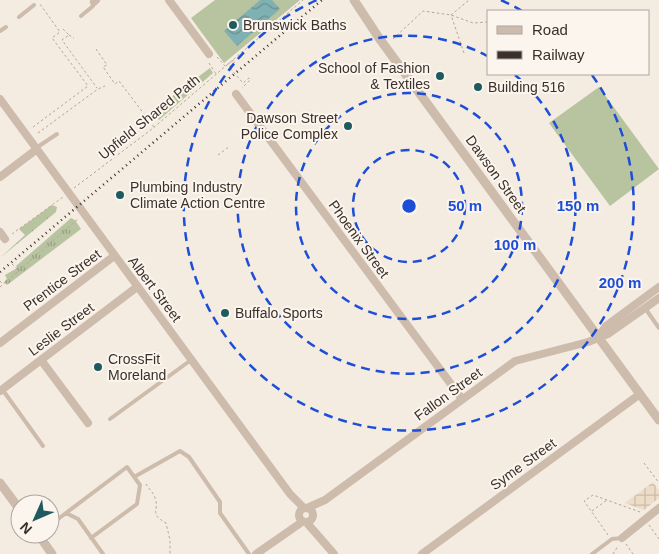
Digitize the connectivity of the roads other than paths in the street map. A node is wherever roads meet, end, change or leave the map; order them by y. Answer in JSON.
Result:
{"nodes":[{"id":1,"x":169,"y":0,"type":"edge"},
{"id":2,"x":348,"y":0,"type":"edge"},
{"id":3,"x":354,"y":0,"type":"edge"},
{"id":4,"x":94,"y":1,"type":"edge"},
{"id":5,"x":34,"y":5,"type":"dead end"},
{"id":6,"x":81,"y":16,"type":"dead end"},
{"id":7,"x":19,"y":17,"type":"dead end"},
{"id":8,"x":364,"y":17,"type":"junction"},
{"id":9,"x":6,"y":27,"type":"dead end"},
{"id":10,"x":0,"y":31,"type":"edge"},
{"id":11,"x":209,"y":54,"type":"road end"},
{"id":12,"x":236,"y":94,"type":"dead end"},
{"id":13,"x":0,"y":99,"type":"edge"},
{"id":14,"x":57,"y":134,"type":"dead end"},
{"id":15,"x":36,"y":148,"type":"junction"},
{"id":16,"x":0,"y":177,"type":"edge"},
{"id":17,"x":114,"y":256,"type":"junction"},
{"id":18,"x":137,"y":287,"type":"junction"},
{"id":19,"x":659,"y":287,"type":"edge"},
{"id":20,"x":659,"y":298,"type":"edge"},
{"id":21,"x":645,"y":308,"type":"junction"},
{"id":22,"x":659,"y":328,"type":"edge"},
{"id":23,"x":598,"y":337,"type":"junction"},
{"id":24,"x":0,"y":343,"type":"edge"},
{"id":25,"x":41,"y":360,"type":"junction"},
{"id":26,"x":192,"y":360,"type":"junction"},
{"id":27,"x":1,"y":390,"type":"edge"},
{"id":28,"x":640,"y":394,"type":"junction"},
{"id":29,"x":462,"y":399,"type":"junction"},
{"id":30,"x":110,"y":420,"type":"dead end"},
{"id":31,"x":659,"y":420,"type":"edge"},
{"id":32,"x":88,"y":423,"type":"dead end"},
{"id":33,"x":42,"y":446,"type":"dead end"},
{"id":34,"x":134,"y":477,"type":"junction"},
{"id":35,"x":0,"y":483,"type":"edge"},
{"id":36,"x":10,"y":496,"type":"edge"},
{"id":37,"x":659,"y":508,"type":"edge"},
{"id":38,"x":66,"y":513,"type":"junction"},
{"id":39,"x":305,"y":515,"type":"junction"},
{"id":40,"x":60,"y":518,"type":"edge"},
{"id":41,"x":91,"y":538,"type":"junction"},
{"id":42,"x":622,"y":538,"type":"joint"},
{"id":43,"x":103,"y":554,"type":"edge"},
{"id":44,"x":249,"y":554,"type":"edge"},
{"id":45,"x":256,"y":554,"type":"edge"},
{"id":46,"x":334,"y":554,"type":"edge"},
{"id":47,"x":422,"y":554,"type":"edge"},
{"id":48,"x":592,"y":554,"type":"edge"}],
"edges":[{"from":1,"to":11,"type":"street"},
{"from":2,"to":8,"type":"street","name":"Dawson Street"},
{"from":3,"to":8,"type":"street","name":"Dawson Street"},
{"from":4,"to":6,"type":"lane"},
{"from":5,"to":7,"type":"lane"},
{"from":8,"to":23,"type":"street","name":"Dawson Street"},
{"from":9,"to":10,"type":"lane"},
{"from":12,"to":29,"type":"street","name":"Phoenix Street"},
{"from":13,"to":15,"type":"street","name":"Albert Street"},
{"from":14,"to":15,"type":"lane"},
{"from":15,"to":16,"type":"street"},
{"from":15,"to":17,"type":"street","name":"Albert Street"},
{"from":17,"to":18,"type":"street","name":"Albert Street"},
{"from":17,"to":24,"type":"street","name":"Prentice Street"},
{"from":18,"to":25,"type":"street","name":"Leslie Street"},
{"from":18,"to":26,"type":"street","name":"Albert Street"},
{"from":19,"to":23,"type":"street","name":"Fallon Street"},
{"from":20,"to":21,"type":"street","name":"Fallon Street"},
{"from":21,"to":22,"type":"lane"},
{"from":21,"to":23,"type":"street","name":"Fallon Street"},
{"from":23,"to":28,"type":"street","name":"Dawson Street"},
{"from":23,"to":29,"type":"street","name":"Fallon Street"},
{"from":25,"to":27,"type":"street","name":"Leslie Street"},
{"from":25,"to":32,"type":"street"},
{"from":26,"to":30,"type":"lane"},
{"from":26,"to":39,"type":"street","name":"Albert Street"},
{"from":27,"to":33,"type":"lane"},
{"from":28,"to":31,"type":"street","name":"Dawson Street"},
{"from":28,"to":47,"type":"street","name":"Syme Street"},
{"from":29,"to":39,"type":"street","name":"Fallon Street"},
{"from":34,"to":38,"type":"lane"},
{"from":34,"to":41,"type":"lane"},
{"from":34,"to":44,"type":"lane"},
{"from":35,"to":36,"type":"street"},
{"from":37,"to":42,"type":"street"},
{"from":38,"to":40,"type":"lane"},
{"from":38,"to":41,"type":"lane"},
{"from":39,"to":45,"type":"street","name":"Fallon Street"},
{"from":39,"to":46,"type":"street","name":"Albert Street"},
{"from":41,"to":43,"type":"lane"},
{"from":42,"to":48,"type":"lane"}]}
